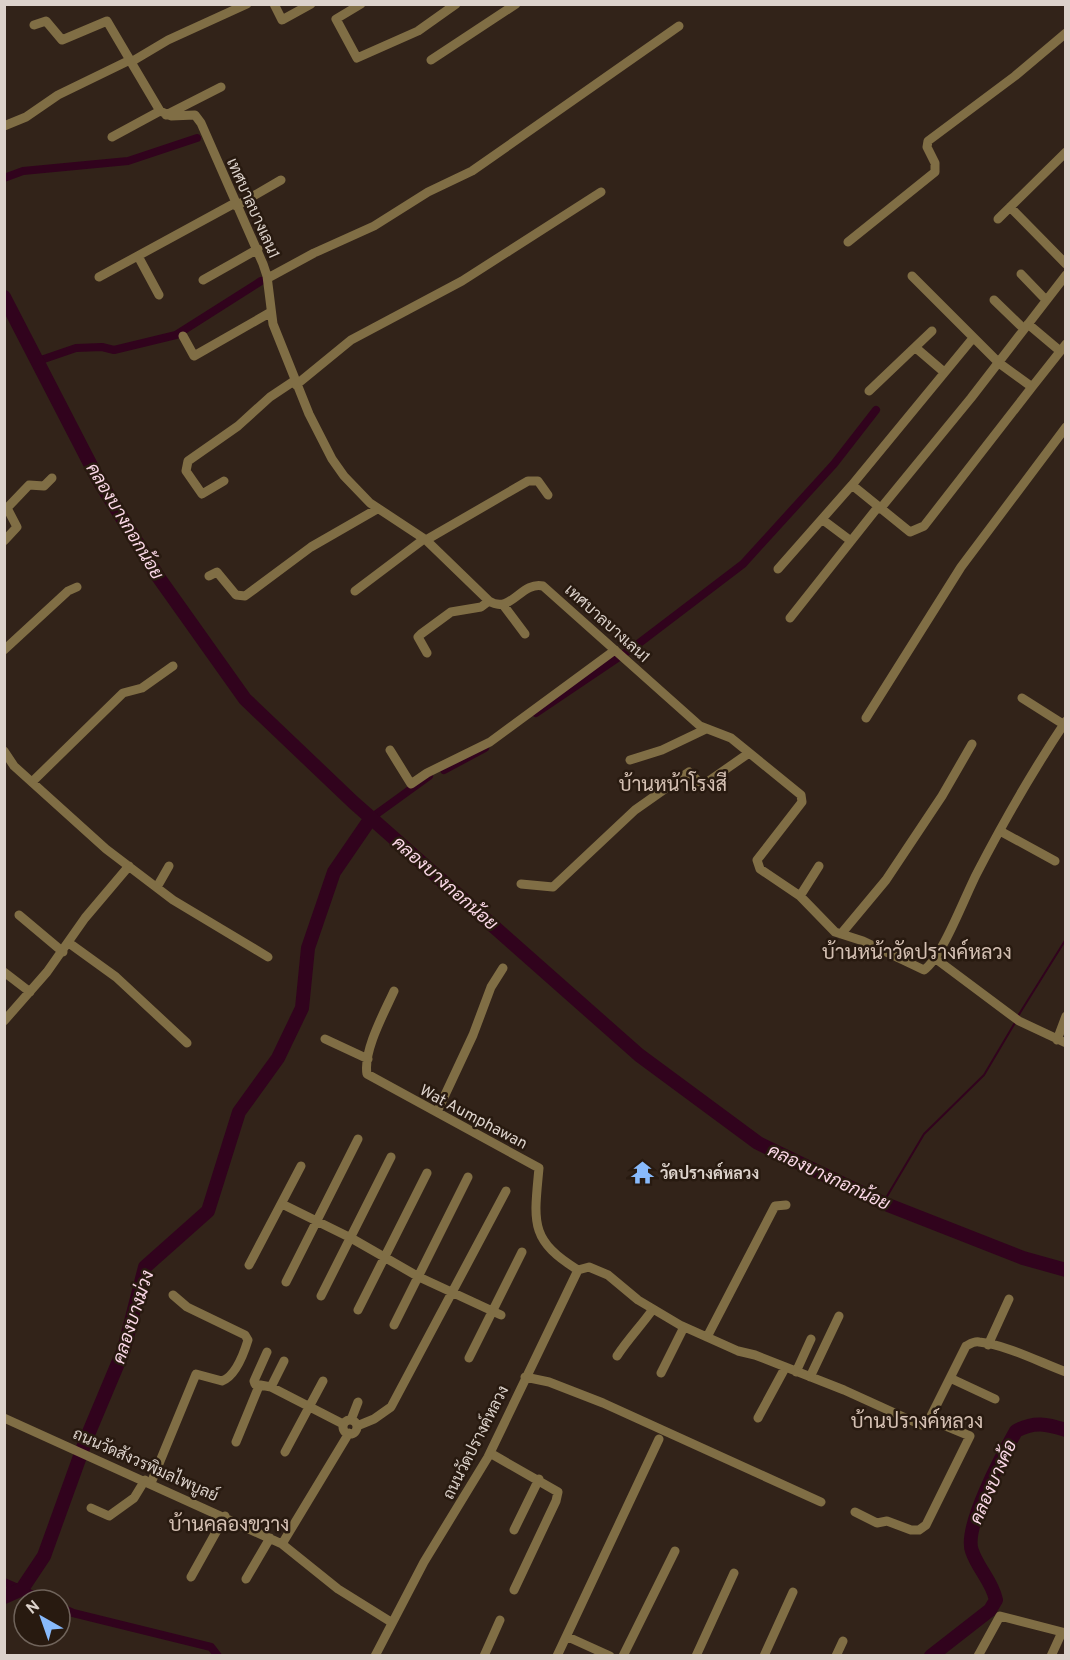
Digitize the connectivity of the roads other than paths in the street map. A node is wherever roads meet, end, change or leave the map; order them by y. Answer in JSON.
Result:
{"nodes":[{"id":1,"x":247,"y":4,"type":"edge"},
{"id":2,"x":274,"y":4,"type":"edge"},
{"id":3,"x":311,"y":4,"type":"edge"},
{"id":4,"x":361,"y":4,"type":"edge"},
{"id":5,"x":456,"y":4,"type":"edge"},
{"id":6,"x":496,"y":4,"type":"edge"},
{"id":7,"x":516,"y":4,"type":"edge"},
{"id":8,"x":501,"y":14,"type":"junction"},
{"id":9,"x":34,"y":25,"type":"dead end"},
{"id":10,"x":679,"y":27,"type":"dead end"},
{"id":11,"x":1065,"y":33,"type":"edge"},
{"id":12,"x":431,"y":60,"type":"dead end"},
{"id":13,"x":131,"y":63,"type":"junction"},
{"id":14,"x":221,"y":87,"type":"dead end"},
{"id":15,"x":163,"y":113,"type":"junction"},
{"id":16,"x":4,"y":126,"type":"edge"},
{"id":17,"x":112,"y":137,"type":"dead end"},
{"id":18,"x":1065,"y":152,"type":"edge"},
{"id":19,"x":281,"y":180,"type":"dead end"},
{"id":20,"x":600,"y":192,"type":"dead end"},
{"id":21,"x":236,"y":204,"type":"junction"},
{"id":22,"x":1010,"y":207,"type":"junction"},
{"id":23,"x":998,"y":219,"type":"dead end"},
{"id":24,"x":848,"y":242,"type":"dead end"},
{"id":25,"x":258,"y":249,"type":"junction"},
{"id":26,"x":138,"y":256,"type":"junction"},
{"id":27,"x":1065,"y":264,"type":"edge"},
{"id":28,"x":1021,"y":274,"type":"dead end"},
{"id":29,"x":1065,"y":275,"type":"edge"},
{"id":30,"x":912,"y":276,"type":"dead end"},
{"id":31,"x":99,"y":277,"type":"dead end"},
{"id":32,"x":268,"y":277,"type":"junction"},
{"id":33,"x":203,"y":280,"type":"dead end"},
{"id":34,"x":1062,"y":287,"type":"edge"},
{"id":35,"x":159,"y":295,"type":"dead end"},
{"id":36,"x":994,"y":300,"type":"dead end"},
{"id":37,"x":1046,"y":300,"type":"junction"},
{"id":38,"x":271,"y":312,"type":"junction"},
{"id":39,"x":1026,"y":327,"type":"junction"},
{"id":40,"x":932,"y":331,"type":"dead end"},
{"id":41,"x":183,"y":336,"type":"dead end"},
{"id":42,"x":973,"y":338,"type":"junction"},
{"id":43,"x":916,"y":348,"type":"junction"},
{"id":44,"x":1063,"y":348,"type":"edge"},
{"id":45,"x":999,"y":363,"type":"junction"},
{"id":46,"x":944,"y":372,"type":"junction"},
{"id":47,"x":296,"y":383,"type":"junction"},
{"id":48,"x":1032,"y":387,"type":"junction"},
{"id":49,"x":869,"y":391,"type":"dead end"},
{"id":50,"x":1065,"y":428,"type":"edge"},
{"id":51,"x":52,"y":478,"type":"dead end"},
{"id":52,"x":224,"y":481,"type":"dead end"},
{"id":53,"x":852,"y":485,"type":"junction"},
{"id":54,"x":548,"y":495,"type":"dead end"},
{"id":55,"x":879,"y":508,"type":"junction"},
{"id":56,"x":377,"y":509,"type":"junction"},
{"id":57,"x":823,"y":520,"type":"junction"},
{"id":58,"x":425,"y":539,"type":"junction"},
{"id":59,"x":4,"y":541,"type":"edge"},
{"id":60,"x":851,"y":541,"type":"junction"},
{"id":61,"x":778,"y":569,"type":"dead end"},
{"id":62,"x":209,"y":576,"type":"dead end"},
{"id":63,"x":77,"y":587,"type":"dead end"},
{"id":64,"x":355,"y":591,"type":"dead end"},
{"id":65,"x":489,"y":602,"type":"junction"},
{"id":66,"x":504,"y":606,"type":"junction"},
{"id":67,"x":790,"y":618,"type":"dead end"},
{"id":68,"x":525,"y":634,"type":"dead end"},
{"id":69,"x":4,"y":650,"type":"edge"},
{"id":70,"x":615,"y":651,"type":"junction"},
{"id":71,"x":427,"y":653,"type":"dead end"},
{"id":72,"x":173,"y":666,"type":"dead end"},
{"id":73,"x":1022,"y":698,"type":"dead end"},
{"id":74,"x":866,"y":718,"type":"dead end"},
{"id":75,"x":1064,"y":723,"type":"edge"},
{"id":76,"x":705,"y":729,"type":"junction"},
{"id":77,"x":972,"y":744,"type":"dead end"},
{"id":78,"x":390,"y":750,"type":"dead end"},
{"id":79,"x":4,"y":751,"type":"edge"},
{"id":80,"x":749,"y":753,"type":"junction"},
{"id":81,"x":630,"y":760,"type":"dead end"},
{"id":82,"x":32,"y":782,"type":"junction"},
{"id":83,"x":1000,"y":831,"type":"junction"},
{"id":84,"x":1055,"y":861,"type":"dead end"},
{"id":85,"x":129,"y":866,"type":"junction"},
{"id":86,"x":169,"y":866,"type":"dead end"},
{"id":87,"x":819,"y":866,"type":"dead end"},
{"id":88,"x":521,"y":884,"type":"dead end"},
{"id":89,"x":157,"y":887,"type":"junction"},
{"id":90,"x":800,"y":896,"type":"junction"},
{"id":91,"x":19,"y":915,"type":"dead end"},
{"id":92,"x":843,"y":935,"type":"junction"},
{"id":93,"x":69,"y":943,"type":"junction"},
{"id":94,"x":63,"y":952,"type":"junction"},
{"id":95,"x":268,"y":957,"type":"dead end"},
{"id":96,"x":936,"y":959,"type":"junction"},
{"id":97,"x":503,"y":968,"type":"dead end"},
{"id":98,"x":4,"y":972,"type":"edge"},
{"id":99,"x":394,"y":991,"type":"dead end"},
{"id":100,"x":30,"y":992,"type":"junction"},
{"id":101,"x":1065,"y":1016,"type":"edge"},
{"id":102,"x":4,"y":1021,"type":"edge"},
{"id":103,"x":325,"y":1039,"type":"dead end"},
{"id":104,"x":1061,"y":1041,"type":"edge"},
{"id":105,"x":187,"y":1043,"type":"dead end"},
{"id":106,"x":368,"y":1059,"type":"junction"},
{"id":107,"x":437,"y":1112,"type":"junction"},
{"id":108,"x":358,"y":1139,"type":"dead end"},
{"id":109,"x":392,"y":1157,"type":"dead end"},
{"id":110,"x":301,"y":1166,"type":"dead end"},
{"id":111,"x":427,"y":1173,"type":"dead end"},
{"id":112,"x":468,"y":1177,"type":"dead end"},
{"id":113,"x":506,"y":1191,"type":"dead end"},
{"id":114,"x":282,"y":1204,"type":"junction"},
{"id":115,"x":786,"y":1205,"type":"dead end"},
{"id":116,"x":316,"y":1220,"type":"junction"},
{"id":117,"x":351,"y":1238,"type":"junction"},
{"id":118,"x":522,"y":1252,"type":"dead end"},
{"id":119,"x":383,"y":1258,"type":"junction"},
{"id":120,"x":249,"y":1265,"type":"dead end"},
{"id":121,"x":578,"y":1270,"type":"junction"},
{"id":122,"x":419,"y":1277,"type":"junction"},
{"id":123,"x":286,"y":1282,"type":"dead end"},
{"id":124,"x":451,"y":1293,"type":"junction"},
{"id":125,"x":173,"y":1295,"type":"dead end"},
{"id":126,"x":321,"y":1296,"type":"dead end"},
{"id":127,"x":1009,"y":1299,"type":"dead end"},
{"id":128,"x":653,"y":1309,"type":"junction"},
{"id":129,"x":358,"y":1310,"type":"dead end"},
{"id":130,"x":497,"y":1313,"type":"junction"},
{"id":131,"x":839,"y":1316,"type":"dead end"},
{"id":132,"x":394,"y":1325,"type":"dead end"},
{"id":133,"x":684,"y":1327,"type":"junction"},
{"id":134,"x":707,"y":1337,"type":"junction"},
{"id":135,"x":811,"y":1339,"type":"dead end"},
{"id":136,"x":988,"y":1345,"type":"junction"},
{"id":137,"x":267,"y":1352,"type":"dead end"},
{"id":138,"x":617,"y":1356,"type":"dead end"},
{"id":139,"x":469,"y":1358,"type":"dead end"},
{"id":140,"x":284,"y":1361,"type":"dead end"},
{"id":141,"x":786,"y":1368,"type":"junction"},
{"id":142,"x":796,"y":1372,"type":"junction"},
{"id":143,"x":1065,"y":1372,"type":"edge"},
{"id":144,"x":661,"y":1374,"type":"dead end"},
{"id":145,"x":525,"y":1377,"type":"junction"},
{"id":146,"x":810,"y":1377,"type":"junction"},
{"id":147,"x":950,"y":1378,"type":"junction"},
{"id":148,"x":323,"y":1381,"type":"dead end"},
{"id":149,"x":259,"y":1386,"type":"junction"},
{"id":150,"x":271,"y":1387,"type":"junction"},
{"id":151,"x":995,"y":1399,"type":"dead end"},
{"id":152,"x":358,"y":1402,"type":"dead end"},
{"id":153,"x":311,"y":1407,"type":"junction"},
{"id":154,"x":4,"y":1418,"type":"edge"},
{"id":155,"x":758,"y":1418,"type":"dead end"},
{"id":156,"x":929,"y":1419,"type":"junction"},
{"id":157,"x":350,"y":1423,"type":"junction"},
{"id":158,"x":658,"y":1439,"type":"dead end"},
{"id":159,"x":236,"y":1442,"type":"dead end"},
{"id":160,"x":285,"y":1452,"type":"dead end"},
{"id":161,"x":490,"y":1453,"type":"junction"},
{"id":162,"x":538,"y":1479,"type":"junction"},
{"id":163,"x":148,"y":1481,"type":"junction"},
{"id":164,"x":821,"y":1502,"type":"dead end"},
{"id":165,"x":91,"y":1508,"type":"dead end"},
{"id":166,"x":855,"y":1512,"type":"dead end"},
{"id":167,"x":225,"y":1516,"type":"junction"},
{"id":168,"x":514,"y":1530,"type":"dead end"},
{"id":169,"x":270,"y":1538,"type":"junction"},
{"id":170,"x":282,"y":1544,"type":"junction"},
{"id":171,"x":675,"y":1551,"type":"dead end"},
{"id":172,"x":734,"y":1573,"type":"dead end"},
{"id":173,"x":191,"y":1577,"type":"dead end"},
{"id":174,"x":246,"y":1579,"type":"dead end"},
{"id":175,"x":514,"y":1590,"type":"dead end"},
{"id":176,"x":793,"y":1592,"type":"dead end"},
{"id":177,"x":500,"y":1620,"type":"dead end"},
{"id":178,"x":391,"y":1622,"type":"junction"},
{"id":179,"x":1064,"y":1632,"type":"edge"},
{"id":180,"x":568,"y":1637,"type":"junction"},
{"id":181,"x":843,"y":1641,"type":"dead end"},
{"id":182,"x":375,"y":1656,"type":"edge"},
{"id":183,"x":484,"y":1656,"type":"edge"},
{"id":184,"x":558,"y":1656,"type":"edge"},
{"id":185,"x":610,"y":1656,"type":"edge"},
{"id":186,"x":623,"y":1656,"type":"edge"},
{"id":187,"x":696,"y":1656,"type":"edge"},
{"id":188,"x":764,"y":1656,"type":"edge"},
{"id":189,"x":836,"y":1656,"type":"edge"},
{"id":190,"x":978,"y":1656,"type":"edge"},
{"id":191,"x":1051,"y":1656,"type":"edge"}],
"edges":[{"from":1,"to":13,"type":"street"},
{"from":2,"to":3,"type":"street"},
{"from":4,"to":5,"type":"street"},
{"from":6,"to":8,"type":"street"},
{"from":7,"to":8,"type":"street"},
{"from":8,"to":12,"type":"street"},
{"from":9,"to":13,"type":"street"},
{"from":10,"to":32,"type":"street"},
{"from":11,"to":24,"type":"street"},
{"from":13,"to":15,"type":"street"},
{"from":13,"to":16,"type":"street"},
{"from":14,"to":15,"type":"street"},
{"from":15,"to":17,"type":"street"},
{"from":15,"to":21,"type":"street","name":"เทศบาลบางเลน1"},
{"from":18,"to":22,"type":"street"},
{"from":19,"to":21,"type":"street"},
{"from":20,"to":47,"type":"street"},
{"from":21,"to":25,"type":"street","name":"เทศบาลบางเลน1"},
{"from":21,"to":26,"type":"street"},
{"from":22,"to":23,"type":"street"},
{"from":22,"to":27,"type":"street"},
{"from":25,"to":32,"type":"street","name":"เทศบาลบางเลน1"},
{"from":25,"to":33,"type":"street"},
{"from":26,"to":31,"type":"street"},
{"from":26,"to":35,"type":"street"},
{"from":28,"to":37,"type":"street"},
{"from":29,"to":34,"type":"street"},
{"from":30,"to":42,"type":"street"},
{"from":32,"to":38,"type":"street","name":"เทศบาลบางเลน1"},
{"from":34,"to":37,"type":"street"},
{"from":36,"to":39,"type":"street"},
{"from":37,"to":39,"type":"street"},
{"from":38,"to":41,"type":"street"},
{"from":38,"to":47,"type":"street","name":"เทศบาลบางเลน1"},
{"from":39,"to":44,"type":"street"},
{"from":39,"to":45,"type":"street"},
{"from":40,"to":43,"type":"street"},
{"from":42,"to":45,"type":"street"},
{"from":42,"to":46,"type":"street"},
{"from":43,"to":46,"type":"street"},
{"from":43,"to":49,"type":"street"},
{"from":44,"to":48,"type":"street"},
{"from":45,"to":48,"type":"street"},
{"from":45,"to":55,"type":"street"},
{"from":46,"to":53,"type":"street"},
{"from":47,"to":52,"type":"street"},
{"from":47,"to":56,"type":"street","name":"เทศบาลบางเลน1"},
{"from":48,"to":55,"type":"street"},
{"from":50,"to":74,"type":"street"},
{"from":51,"to":59,"type":"street"},
{"from":53,"to":55,"type":"street"},
{"from":53,"to":57,"type":"street"},
{"from":54,"to":58,"type":"street"},
{"from":55,"to":60,"type":"street"},
{"from":56,"to":58,"type":"street","name":"เทศบาลบางเลน1"},
{"from":56,"to":62,"type":"street"},
{"from":57,"to":60,"type":"street"},
{"from":57,"to":61,"type":"street"},
{"from":58,"to":64,"type":"street"},
{"from":58,"to":65,"type":"street","name":"เทศบาลบางเลน1"},
{"from":60,"to":67,"type":"street"},
{"from":63,"to":69,"type":"street"},
{"from":65,"to":66,"type":"street"},
{"from":65,"to":71,"type":"street"},
{"from":66,"to":68,"type":"street"},
{"from":66,"to":70,"type":"street","name":"เทศบาลบางเลน1"},
{"from":70,"to":76,"type":"street","name":"เทศบาลบางเลน1"},
{"from":70,"to":78,"type":"street"},
{"from":72,"to":82,"type":"street"},
{"from":73,"to":75,"type":"street"},
{"from":75,"to":83,"type":"street"},
{"from":76,"to":80,"type":"street","name":"เทศบาลบางเลน1"},
{"from":76,"to":81,"type":"street"},
{"from":77,"to":92,"type":"street"},
{"from":79,"to":82,"type":"street"},
{"from":80,"to":88,"type":"street"},
{"from":80,"to":90,"type":"street","name":"เทศบาลบางเลน1"},
{"from":82,"to":85,"type":"street"},
{"from":83,"to":84,"type":"street"},
{"from":83,"to":96,"type":"street"},
{"from":85,"to":89,"type":"street"},
{"from":85,"to":93,"type":"street"},
{"from":86,"to":89,"type":"street"},
{"from":87,"to":90,"type":"street"},
{"from":89,"to":95,"type":"street"},
{"from":90,"to":92,"type":"street","name":"เทศบาลบางเลน1"},
{"from":91,"to":94,"type":"street"},
{"from":92,"to":96,"type":"street","name":"เทศบาลบางเลน1"},
{"from":93,"to":94,"type":"street"},
{"from":93,"to":105,"type":"street"},
{"from":94,"to":100,"type":"street"},
{"from":96,"to":104,"type":"street"},
{"from":97,"to":107,"type":"street"},
{"from":98,"to":100,"type":"street"},
{"from":99,"to":106,"type":"street"},
{"from":100,"to":102,"type":"street"},
{"from":101,"to":104,"type":"street"},
{"from":103,"to":106,"type":"street"},
{"from":106,"to":107,"type":"street","name":"Wat Aumphawan"},
{"from":107,"to":121,"type":"street","name":"Wat Aumphawan"},
{"from":108,"to":116,"type":"street"},
{"from":109,"to":117,"type":"street"},
{"from":110,"to":114,"type":"street"},
{"from":111,"to":119,"type":"street"},
{"from":112,"to":122,"type":"street"},
{"from":113,"to":124,"type":"street"},
{"from":114,"to":116,"type":"street"},
{"from":114,"to":120,"type":"street"},
{"from":115,"to":134,"type":"street"},
{"from":116,"to":117,"type":"street"},
{"from":116,"to":123,"type":"street"},
{"from":117,"to":119,"type":"street"},
{"from":117,"to":126,"type":"street"},
{"from":118,"to":130,"type":"street"},
{"from":119,"to":122,"type":"street"},
{"from":119,"to":129,"type":"street"},
{"from":121,"to":128,"type":"street"},
{"from":121,"to":145,"type":"street","name":"ถนนวัดปรางค์หลวง"},
{"from":122,"to":124,"type":"street"},
{"from":122,"to":132,"type":"street"},
{"from":124,"to":130,"type":"street"},
{"from":124,"to":157,"type":"street"},
{"from":125,"to":163,"type":"street"},
{"from":127,"to":136,"type":"street"},
{"from":128,"to":133,"type":"street"},
{"from":128,"to":138,"type":"street"},
{"from":130,"to":139,"type":"street"},
{"from":131,"to":146,"type":"street"},
{"from":133,"to":134,"type":"street"},
{"from":133,"to":144,"type":"street"},
{"from":134,"to":141,"type":"street"},
{"from":135,"to":142,"type":"street"},
{"from":136,"to":143,"type":"street"},
{"from":136,"to":147,"type":"street"},
{"from":137,"to":149,"type":"street"},
{"from":140,"to":150,"type":"street"},
{"from":141,"to":142,"type":"street"},
{"from":141,"to":155,"type":"street"},
{"from":142,"to":146,"type":"street"},
{"from":145,"to":161,"type":"street","name":"ถนนวัดปรางค์หลวง"},
{"from":145,"to":164,"type":"street"},
{"from":146,"to":156,"type":"street"},
{"from":147,"to":151,"type":"street"},
{"from":147,"to":156,"type":"street"},
{"from":148,"to":153,"type":"street"},
{"from":149,"to":150,"type":"street"},
{"from":149,"to":159,"type":"street"},
{"from":150,"to":153,"type":"street"},
{"from":152,"to":157,"type":"street"},
{"from":153,"to":157,"type":"street"},
{"from":153,"to":160,"type":"street"},
{"from":154,"to":163,"type":"street","name":"ถนนวัดสังวรพิมลไพบูลย์"},
{"from":156,"to":166,"type":"street"},
{"from":157,"to":170,"type":"street"},
{"from":158,"to":180,"type":"street"},
{"from":161,"to":162,"type":"street"},
{"from":161,"to":178,"type":"street","name":"ถนนวัดปรางค์หลวง"},
{"from":162,"to":168,"type":"street"},
{"from":162,"to":175,"type":"street"},
{"from":163,"to":165,"type":"street"},
{"from":163,"to":167,"type":"street","name":"ถนนวัดสังวรพิมลไพบูลย์"},
{"from":167,"to":169,"type":"street","name":"ถนนวัดสังวรพิมลไพบูลย์"},
{"from":167,"to":173,"type":"street"},
{"from":169,"to":170,"type":"street","name":"ถนนวัดสังวรพิมลไพบูลย์"},
{"from":169,"to":174,"type":"street"},
{"from":170,"to":178,"type":"street","name":"ถนนวัดสังวรพิมลไพบูลย์"},
{"from":171,"to":186,"type":"street"},
{"from":172,"to":187,"type":"street"},
{"from":176,"to":188,"type":"street"},
{"from":177,"to":183,"type":"street"},
{"from":178,"to":182,"type":"street","name":"ถนนวัดปรางค์หลวง"},
{"from":179,"to":190,"type":"street"},
{"from":179,"to":191,"type":"street"},
{"from":180,"to":184,"type":"street"},
{"from":180,"to":185,"type":"street"},
{"from":181,"to":189,"type":"street"}]}
